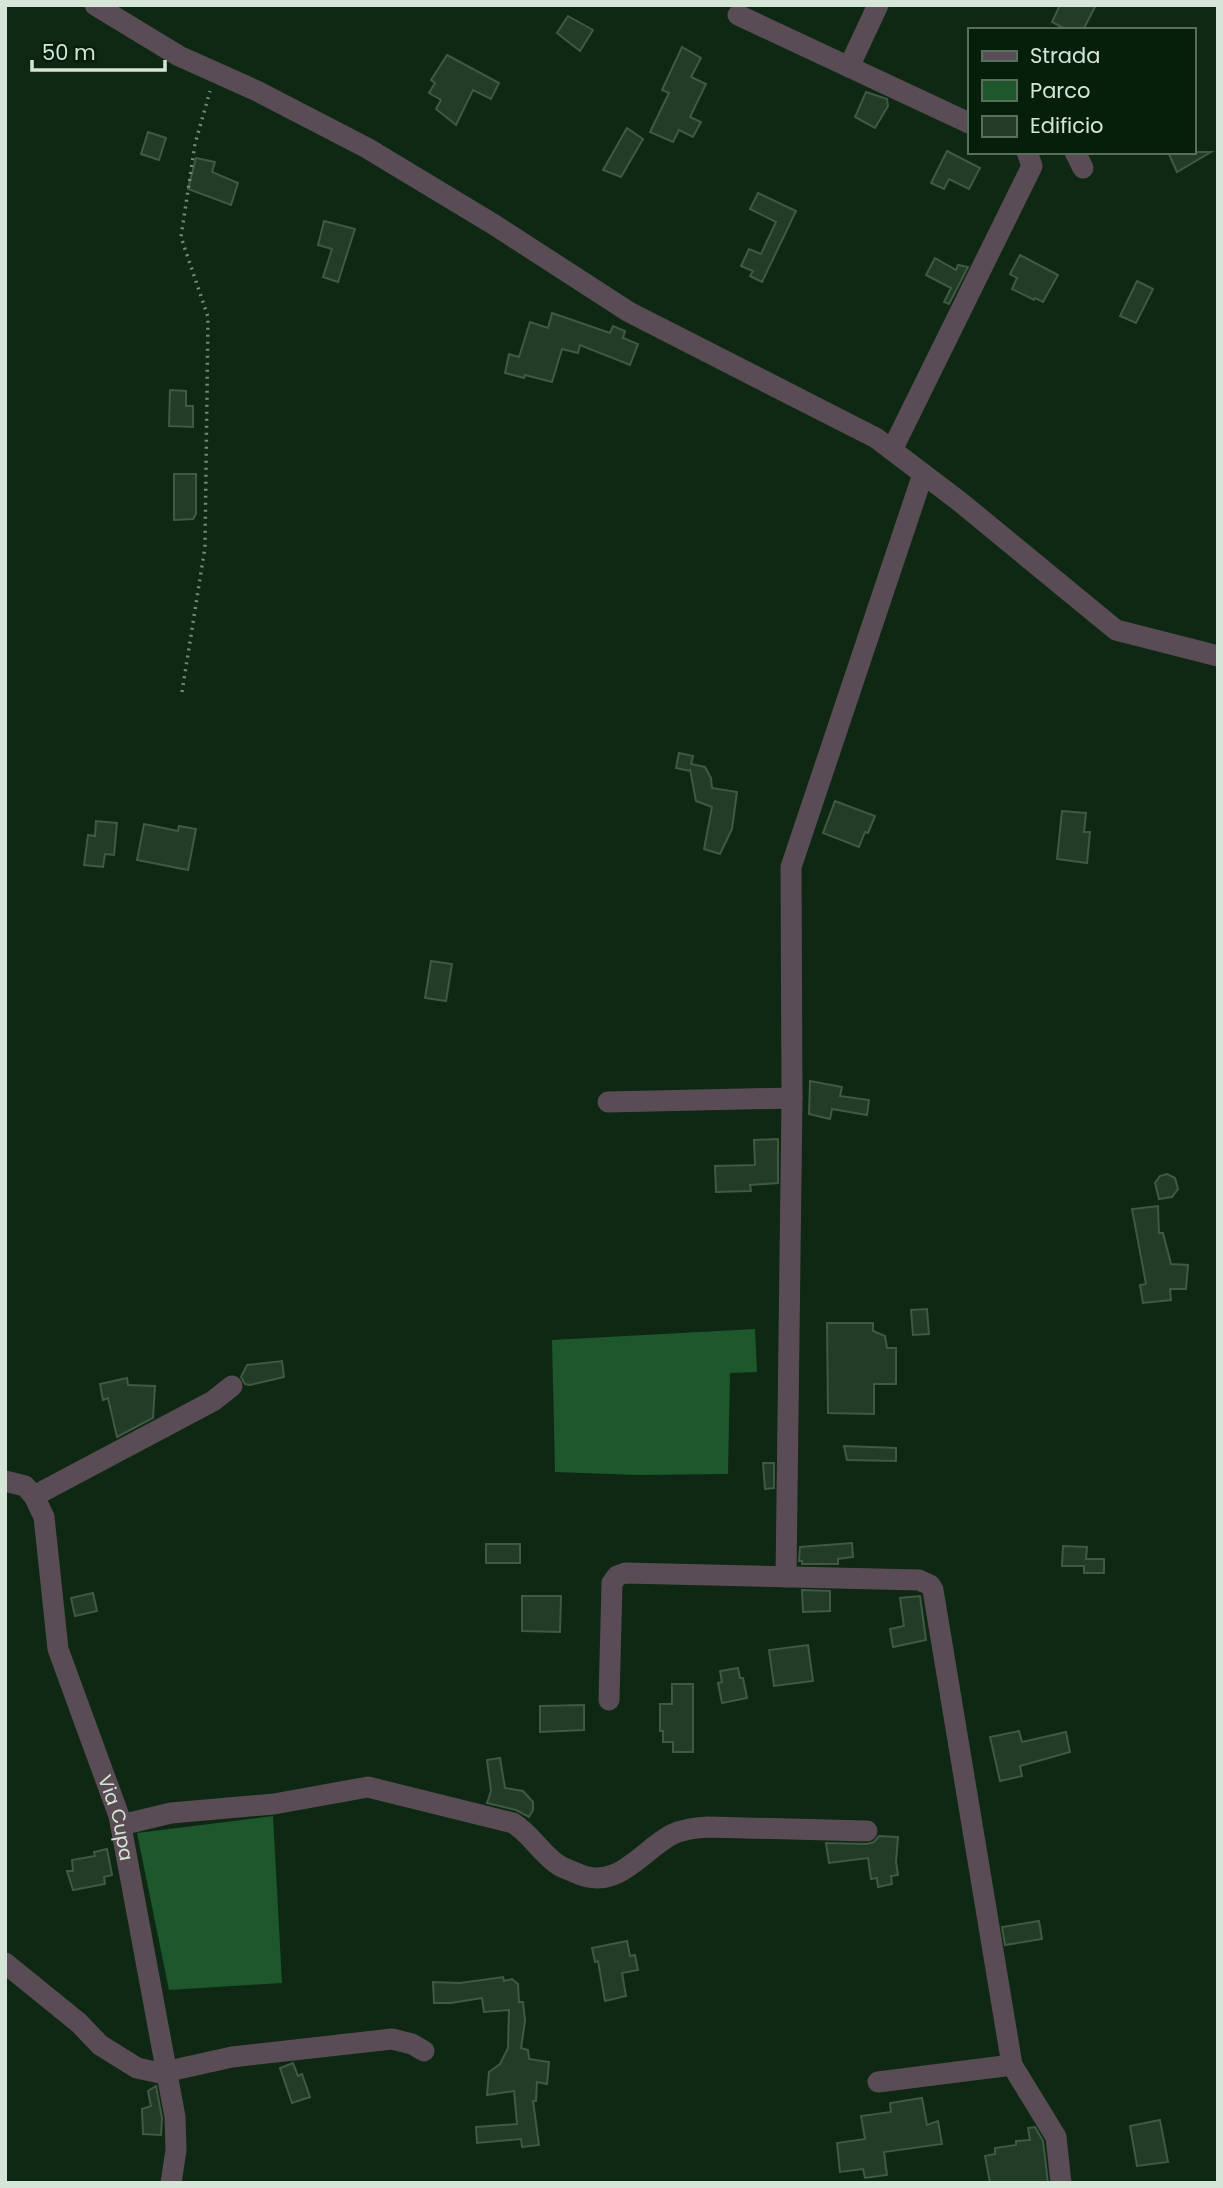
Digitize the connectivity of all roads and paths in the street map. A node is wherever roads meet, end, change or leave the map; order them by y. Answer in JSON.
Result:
{"nodes":[{"id":1,"x":95,"y":5,"type":"edge"},
{"id":2,"x":878,"y":5,"type":"edge"},
{"id":3,"x":738,"y":15,"type":"dead end"},
{"id":4,"x":849,"y":67,"type":"junction"},
{"id":5,"x":215,"y":72,"type":"junction"},
{"id":6,"x":968,"y":123,"type":"edge"},
{"id":7,"x":1028,"y":154,"type":"edge"},
{"id":8,"x":892,"y":450,"type":"junction"},
{"id":9,"x":923,"y":474,"type":"junction"},
{"id":10,"x":1218,"y":656,"type":"edge"},
{"id":11,"x":182,"y":692,"type":"dead end"},
{"id":12,"x":792,"y":1098,"type":"junction"},
{"id":13,"x":608,"y":1102,"type":"dead end"},
{"id":14,"x":232,"y":1386,"type":"dead end"},
{"id":15,"x":5,"y":1481,"type":"edge"},
{"id":16,"x":34,"y":1496,"type":"junction"},
{"id":17,"x":786,"y":1577,"type":"junction"},
{"id":18,"x":609,"y":1700,"type":"dead end"},
{"id":19,"x":121,"y":1825,"type":"junction"},
{"id":20,"x":867,"y":1831,"type":"dead end"},
{"id":21,"x":5,"y":1963,"type":"edge"},
{"id":22,"x":424,"y":2051,"type":"dead end"},
{"id":23,"x":1012,"y":2065,"type":"junction"},
{"id":24,"x":168,"y":2072,"type":"junction"},
{"id":25,"x":878,"y":2082,"type":"dead end"},
{"id":26,"x":171,"y":2183,"type":"edge"},
{"id":27,"x":1061,"y":2183,"type":"edge"}],
"edges":[{"from":1,"to":5,"type":"street"},
{"from":2,"to":4,"type":"street"},
{"from":3,"to":4,"type":"street"},
{"from":4,"to":6,"type":"street"},
{"from":5,"to":8,"type":"street"},
{"from":5,"to":11,"type":"path"},
{"from":7,"to":8,"type":"street"},
{"from":8,"to":9,"type":"street"},
{"from":9,"to":10,"type":"street"},
{"from":9,"to":12,"type":"street"},
{"from":12,"to":13,"type":"street"},
{"from":12,"to":17,"type":"street"},
{"from":14,"to":16,"type":"street"},
{"from":15,"to":16,"type":"street"},
{"from":16,"to":19,"type":"street","name":"Via Cupa"},
{"from":17,"to":18,"type":"street"},
{"from":17,"to":23,"type":"street"},
{"from":19,"to":20,"type":"street"},
{"from":19,"to":24,"type":"street","name":"Via Cupa"},
{"from":21,"to":24,"type":"street"},
{"from":22,"to":24,"type":"street"},
{"from":23,"to":25,"type":"street"},
{"from":23,"to":27,"type":"street"},
{"from":24,"to":26,"type":"street","name":"Via Cupa"}]}
